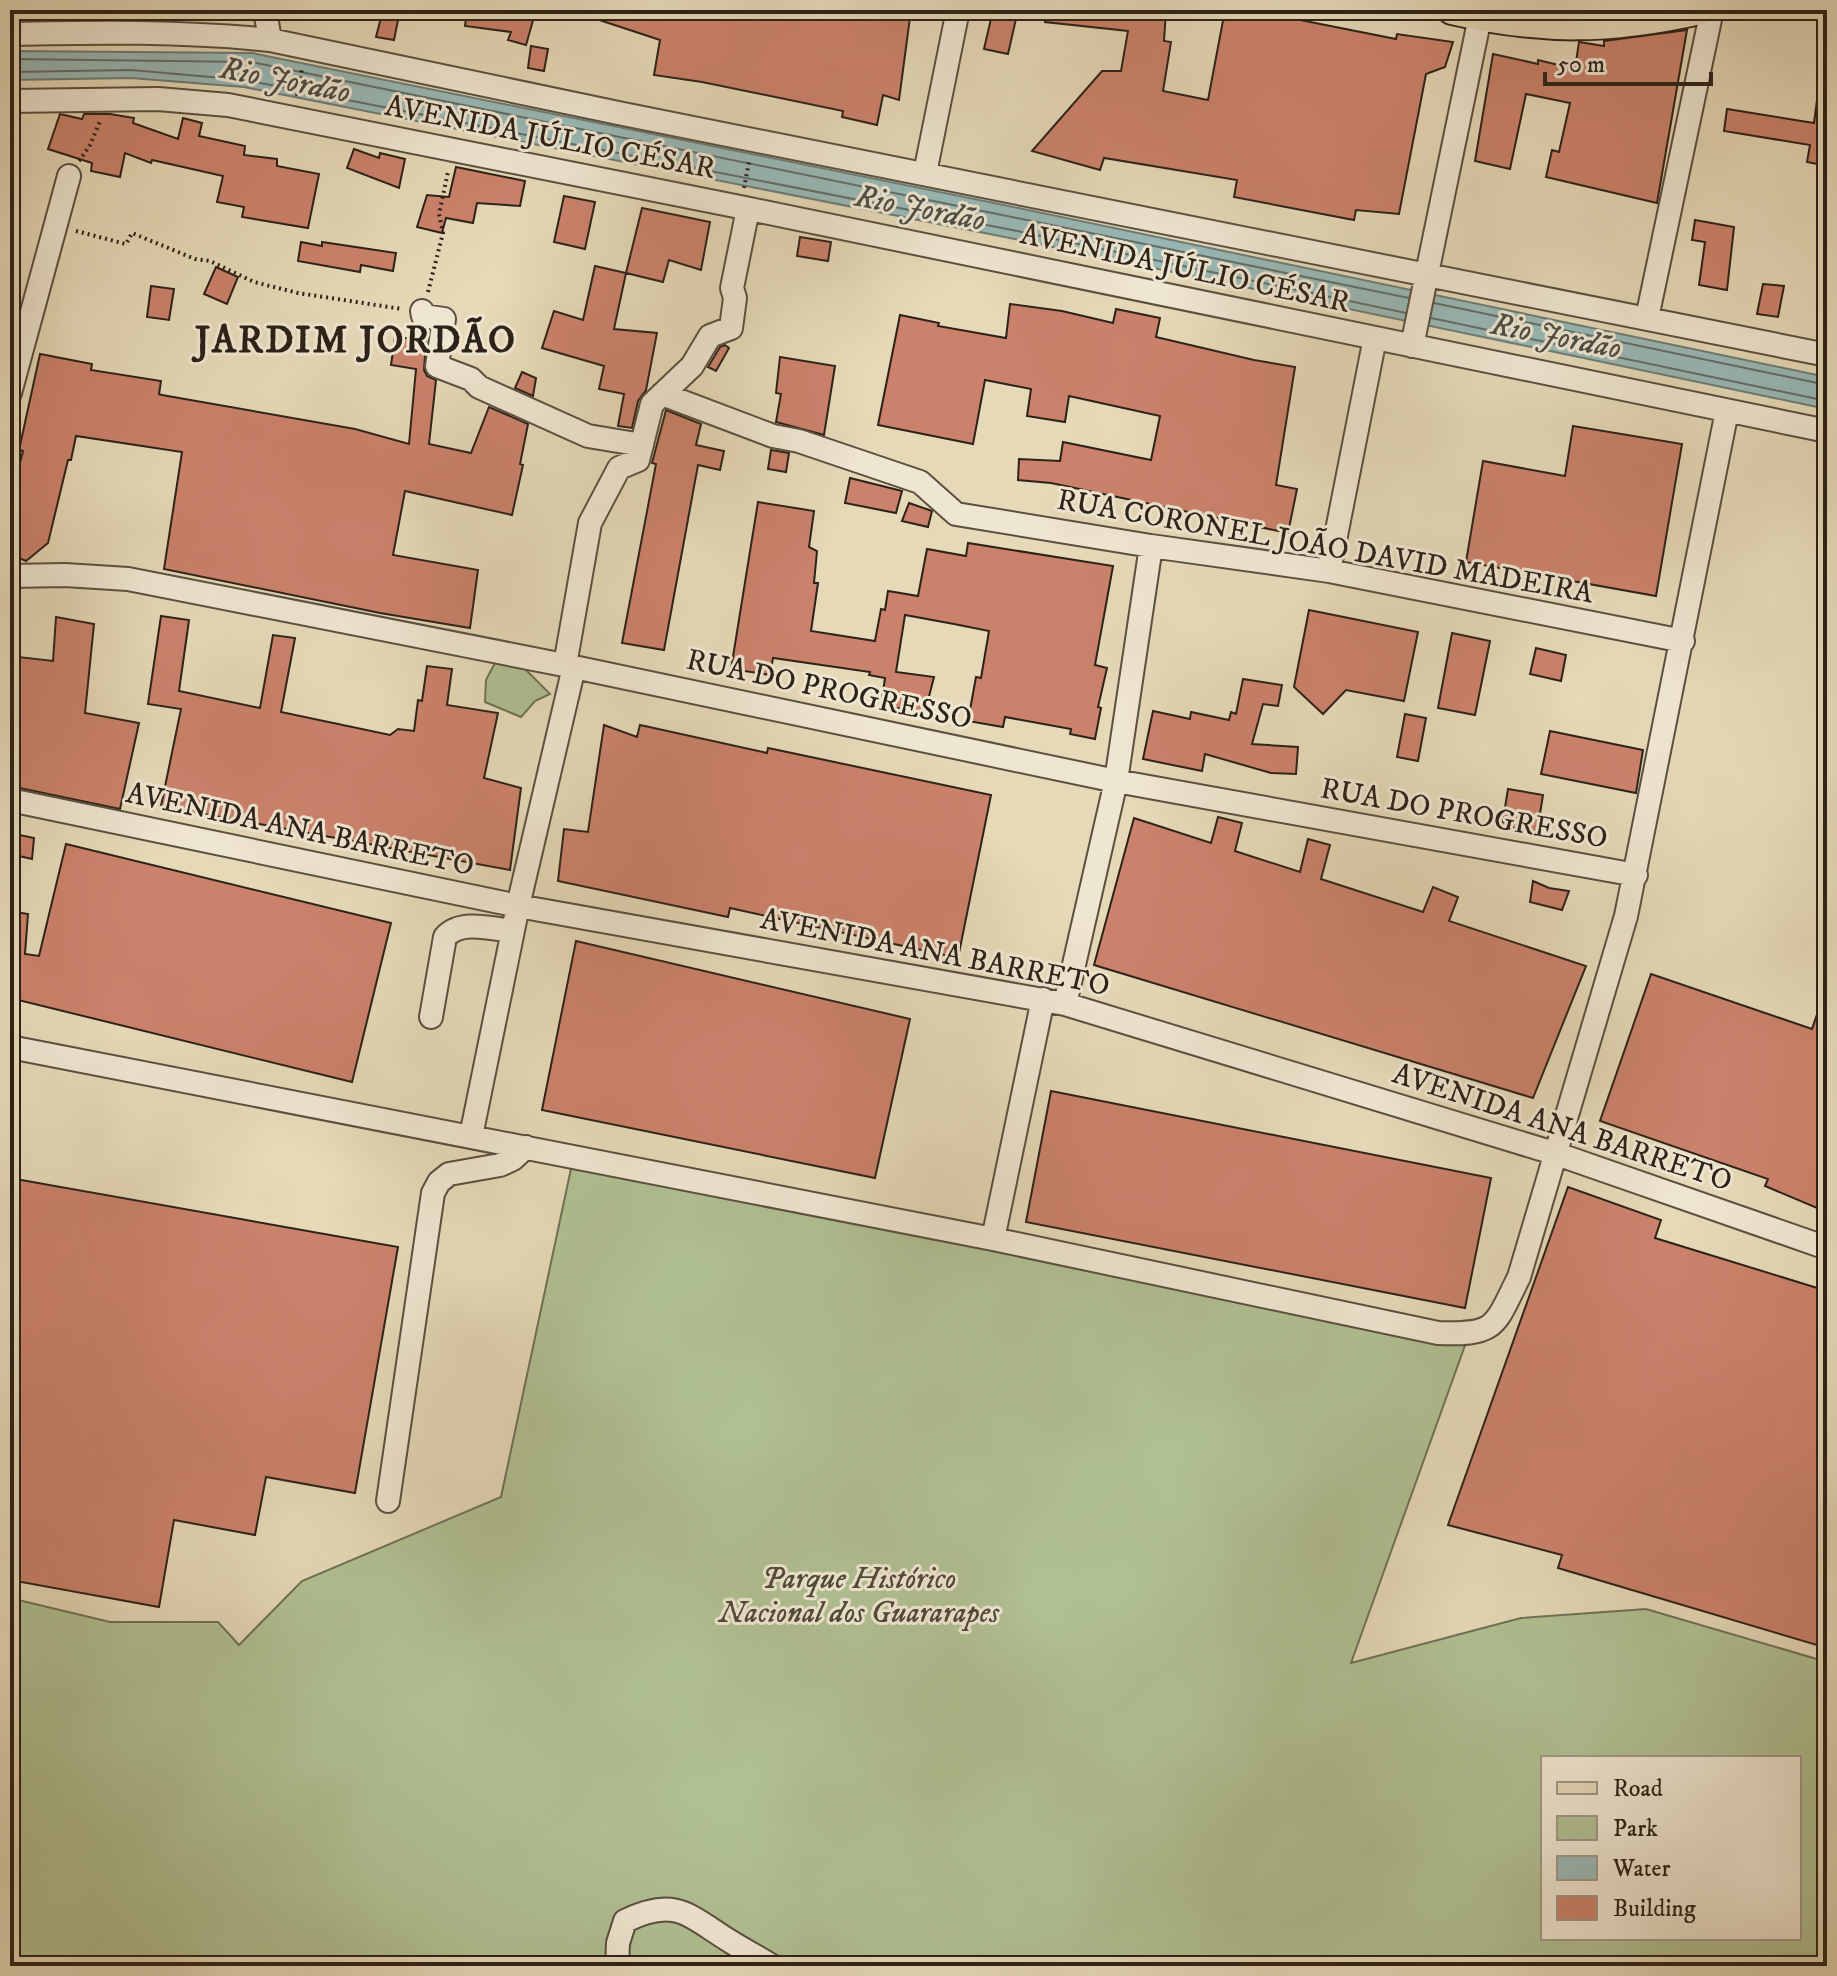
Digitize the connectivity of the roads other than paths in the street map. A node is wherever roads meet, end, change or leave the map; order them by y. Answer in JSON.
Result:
{"nodes":[{"id":1,"x":265,"y":10,"type":"edge"},
{"id":2,"x":958,"y":10,"type":"edge"},
{"id":3,"x":1452,"y":10,"type":"edge"},
{"id":4,"x":1700,"y":10,"type":"edge"},
{"id":5,"x":1712,"y":10,"type":"edge"},
{"id":6,"x":1480,"y":17,"type":"junction"},
{"id":7,"x":10,"y":34,"type":"edge"},
{"id":8,"x":270,"y":40,"type":"junction"},
{"id":9,"x":10,"y":101,"type":"edge"},
{"id":10,"x":925,"y":173,"type":"junction"},
{"id":11,"x":69,"y":176,"type":"road end"},
{"id":12,"x":746,"y":202,"type":"junction"},
{"id":13,"x":1426,"y":278,"type":"junction"},
{"id":14,"x":422,"y":311,"type":"road end"},
{"id":15,"x":1647,"y":318,"type":"junction"},
{"id":16,"x":1375,"y":338,"type":"junction"},
{"id":17,"x":1413,"y":343,"type":"junction"},
{"id":18,"x":1827,"y":355,"type":"edge"},
{"id":19,"x":14,"y":360,"type":"edge"},
{"id":20,"x":10,"y":393,"type":"edge"},
{"id":21,"x":662,"y":394,"type":"junction"},
{"id":22,"x":1727,"y":411,"type":"junction"},
{"id":23,"x":1827,"y":431,"type":"edge"},
{"id":24,"x":642,"y":445,"type":"junction"},
{"id":25,"x":1151,"y":546,"type":"junction"},
{"id":26,"x":1329,"y":571,"type":"junction"},
{"id":27,"x":10,"y":576,"type":"edge"},
{"id":28,"x":1683,"y":641,"type":"junction"},
{"id":29,"x":570,"y":666,"type":"junction"},
{"id":30,"x":1116,"y":781,"type":"junction"},
{"id":31,"x":10,"y":800,"type":"edge"},
{"id":32,"x":1636,"y":875,"type":"junction"},
{"id":33,"x":518,"y":906,"type":"junction"},
{"id":34,"x":513,"y":931,"type":"junction"},
{"id":35,"x":1054,"y":1002,"type":"junction"},
{"id":36,"x":431,"y":1017,"type":"dead end"},
{"id":37,"x":10,"y":1047,"type":"edge"},
{"id":38,"x":471,"y":1136,"type":"junction"},
{"id":39,"x":526,"y":1147,"type":"junction"},
{"id":40,"x":1557,"y":1154,"type":"junction"},
{"id":41,"x":993,"y":1239,"type":"junction"},
{"id":42,"x":1827,"y":1248,"type":"edge"},
{"id":43,"x":388,"y":1501,"type":"dead end"},
{"id":44,"x":617,"y":1966,"type":"edge"},
{"id":45,"x":772,"y":1966,"type":"edge"}],
"edges":[{"from":1,"to":8,"type":"street"},
{"from":2,"to":10,"type":"street"},
{"from":3,"to":6,"type":"main road"},
{"from":4,"to":6,"type":"main road"},
{"from":5,"to":15,"type":"street"},
{"from":6,"to":13,"type":"street"},
{"from":7,"to":8,"type":"street","name":"AVENIDA JÚLIO CÉSAR"},
{"from":8,"to":10,"type":"street","name":"AVENIDA JÚLIO CÉSAR"},
{"from":9,"to":12,"type":"street","name":"AVENIDA JÚLIO CÉSAR"},
{"from":10,"to":13,"type":"street","name":"AVENIDA JÚLIO CÉSAR"},
{"from":11,"to":19,"type":"street"},
{"from":12,"to":16,"type":"street","name":"AVENIDA JÚLIO CÉSAR"},
{"from":12,"to":21,"type":"street"},
{"from":13,"to":15,"type":"street","name":"AVENIDA JÚLIO CÉSAR"},
{"from":13,"to":17,"type":"street"},
{"from":14,"to":24,"type":"street"},
{"from":15,"to":18,"type":"street","name":"AVENIDA JÚLIO CÉSAR"},
{"from":16,"to":17,"type":"street","name":"AVENIDA JÚLIO CÉSAR"},
{"from":16,"to":26,"type":"street"},
{"from":17,"to":22,"type":"street","name":"AVENIDA JÚLIO CÉSAR"},
{"from":19,"to":20,"type":"street"},
{"from":21,"to":24,"type":"street"},
{"from":21,"to":25,"type":"street","name":"RUA CORONEL JOÃO DAVID MADEIRA"},
{"from":22,"to":23,"type":"street","name":"AVENIDA JÚLIO CÉSAR"},
{"from":22,"to":28,"type":"street"},
{"from":24,"to":29,"type":"street"},
{"from":25,"to":26,"type":"street","name":"RUA CORONEL JOÃO DAVID MADEIRA"},
{"from":25,"to":30,"type":"street"},
{"from":26,"to":28,"type":"street","name":"RUA CORONEL JOÃO DAVID MADEIRA"},
{"from":27,"to":29,"type":"street","name":"RUA DO PROGRESSO"},
{"from":28,"to":32,"type":"street"},
{"from":29,"to":30,"type":"street","name":"RUA DO PROGRESSO"},
{"from":29,"to":33,"type":"street"},
{"from":30,"to":32,"type":"street","name":"RUA DO PROGRESSO"},
{"from":30,"to":35,"type":"street"},
{"from":31,"to":33,"type":"street","name":"AVENIDA ANA BARRETO"},
{"from":32,"to":40,"type":"street"},
{"from":33,"to":34,"type":"street"},
{"from":33,"to":35,"type":"street","name":"AVENIDA ANA BARRETO"},
{"from":34,"to":36,"type":"street"},
{"from":34,"to":38,"type":"street"},
{"from":35,"to":40,"type":"street","name":"AVENIDA ANA BARRETO"},
{"from":35,"to":41,"type":"street"},
{"from":37,"to":38,"type":"street"},
{"from":38,"to":39,"type":"street"},
{"from":39,"to":41,"type":"street"},
{"from":39,"to":43,"type":"street"},
{"from":40,"to":41,"type":"street"},
{"from":40,"to":42,"type":"street","name":"AVENIDA ANA BARRETO"},
{"from":44,"to":45,"type":"street"}]}
